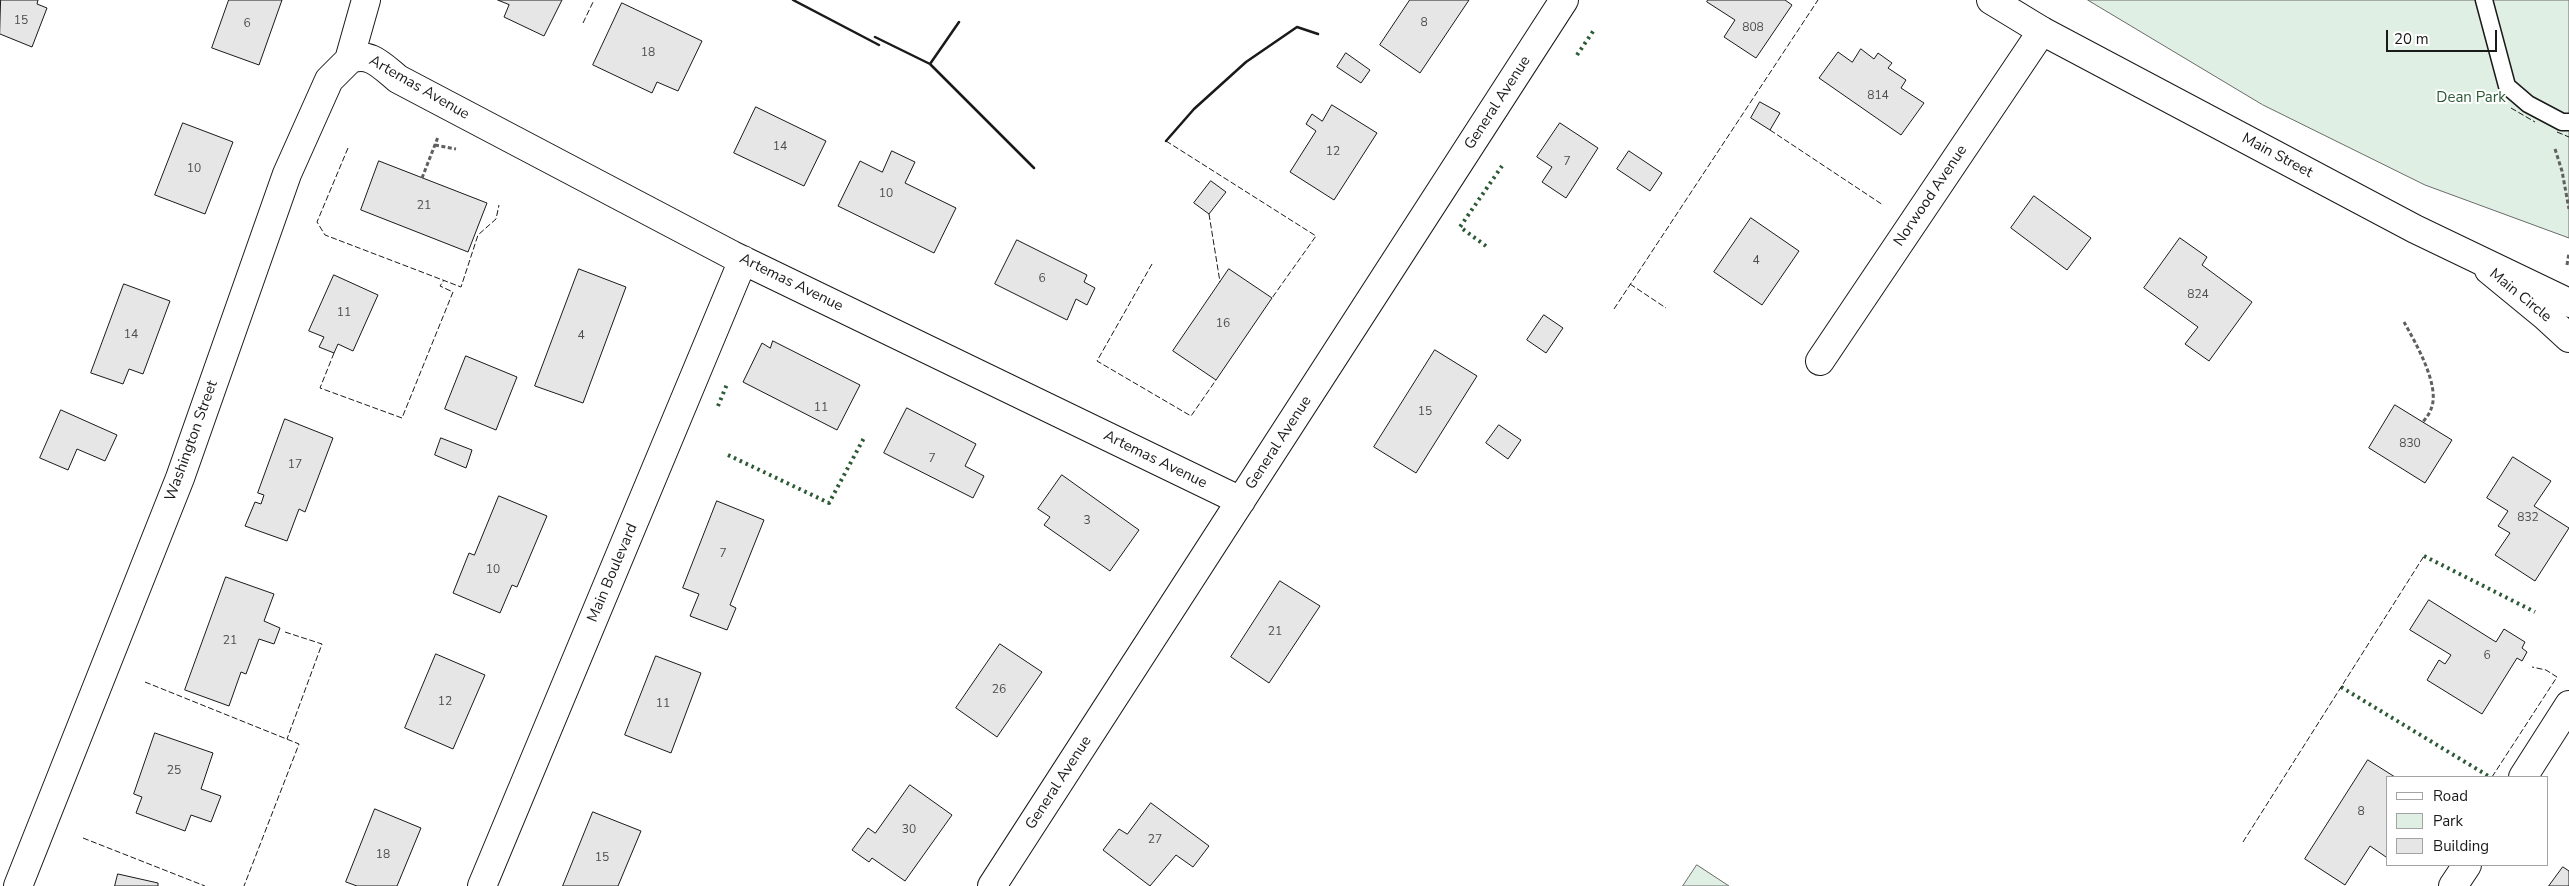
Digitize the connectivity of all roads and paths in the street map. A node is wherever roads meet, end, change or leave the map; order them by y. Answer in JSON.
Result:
{"nodes":[{"id":1,"x":366,"y":0,"type":"edge"},
{"id":2,"x":1564,"y":0,"type":"edge"},
{"id":3,"x":1990,"y":0,"type":"edge"},
{"id":4,"x":2484,"y":0,"type":"edge"},
{"id":5,"x":2042,"y":31,"type":"junction"},
{"id":6,"x":349,"y":60,"type":"junction"},
{"id":7,"x":449,"y":106,"type":"junction"},
{"id":8,"x":2538,"y":110,"type":"junction"},
{"id":9,"x":2569,"y":122,"type":"edge"},
{"id":10,"x":422,"y":178,"type":"dead end"},
{"id":11,"x":2569,"y":209,"type":"edge"},
{"id":12,"x":2470,"y":255,"type":"junction"},
{"id":13,"x":743,"y":260,"type":"junction"},
{"id":14,"x":2569,"y":303,"type":"edge"},
{"id":15,"x":2404,"y":322,"type":"dead end"},
{"id":16,"x":2569,"y":338,"type":"edge"},
{"id":17,"x":1820,"y":361,"type":"dead end"},
{"id":18,"x":2423,"y":422,"type":"dead end"},
{"id":19,"x":1241,"y":502,"type":"junction"},
{"id":20,"x":2569,"y":704,"type":"edge"},
{"id":21,"x":2524,"y":776,"type":"edge"},
{"id":22,"x":2466,"y":866,"type":"edge"},
{"id":23,"x":18,"y":886,"type":"edge"},
{"id":24,"x":482,"y":886,"type":"edge"},
{"id":25,"x":992,"y":886,"type":"edge"},
{"id":26,"x":2453,"y":886,"type":"edge"}],
"edges":[{"from":1,"to":6,"type":"street","name":"Washington Street"},
{"from":2,"to":19,"type":"street","name":"General Avenue"},
{"from":3,"to":5,"type":"street","name":"Main Street"},
{"from":4,"to":8,"type":"lane"},
{"from":5,"to":12,"type":"street","name":"Main Street"},
{"from":5,"to":17,"type":"street","name":"Norwood Avenue"},
{"from":6,"to":7,"type":"street","name":"Artemas Avenue"},
{"from":6,"to":23,"type":"street","name":"Washington Street"},
{"from":7,"to":10,"type":"path"},
{"from":7,"to":13,"type":"street","name":"Artemas Avenue"},
{"from":8,"to":9,"type":"lane"},
{"from":8,"to":11,"type":"path"},
{"from":12,"to":14,"type":"street","name":"Main Street"},
{"from":12,"to":16,"type":"street","name":"Main Circle"},
{"from":13,"to":19,"type":"street","name":"Artemas Avenue"},
{"from":13,"to":24,"type":"street","name":"Main Boulevard"},
{"from":15,"to":18,"type":"path"},
{"from":19,"to":25,"type":"street","name":"General Avenue"},
{"from":20,"to":21,"type":"street"},
{"from":22,"to":26,"type":"street"}]}
